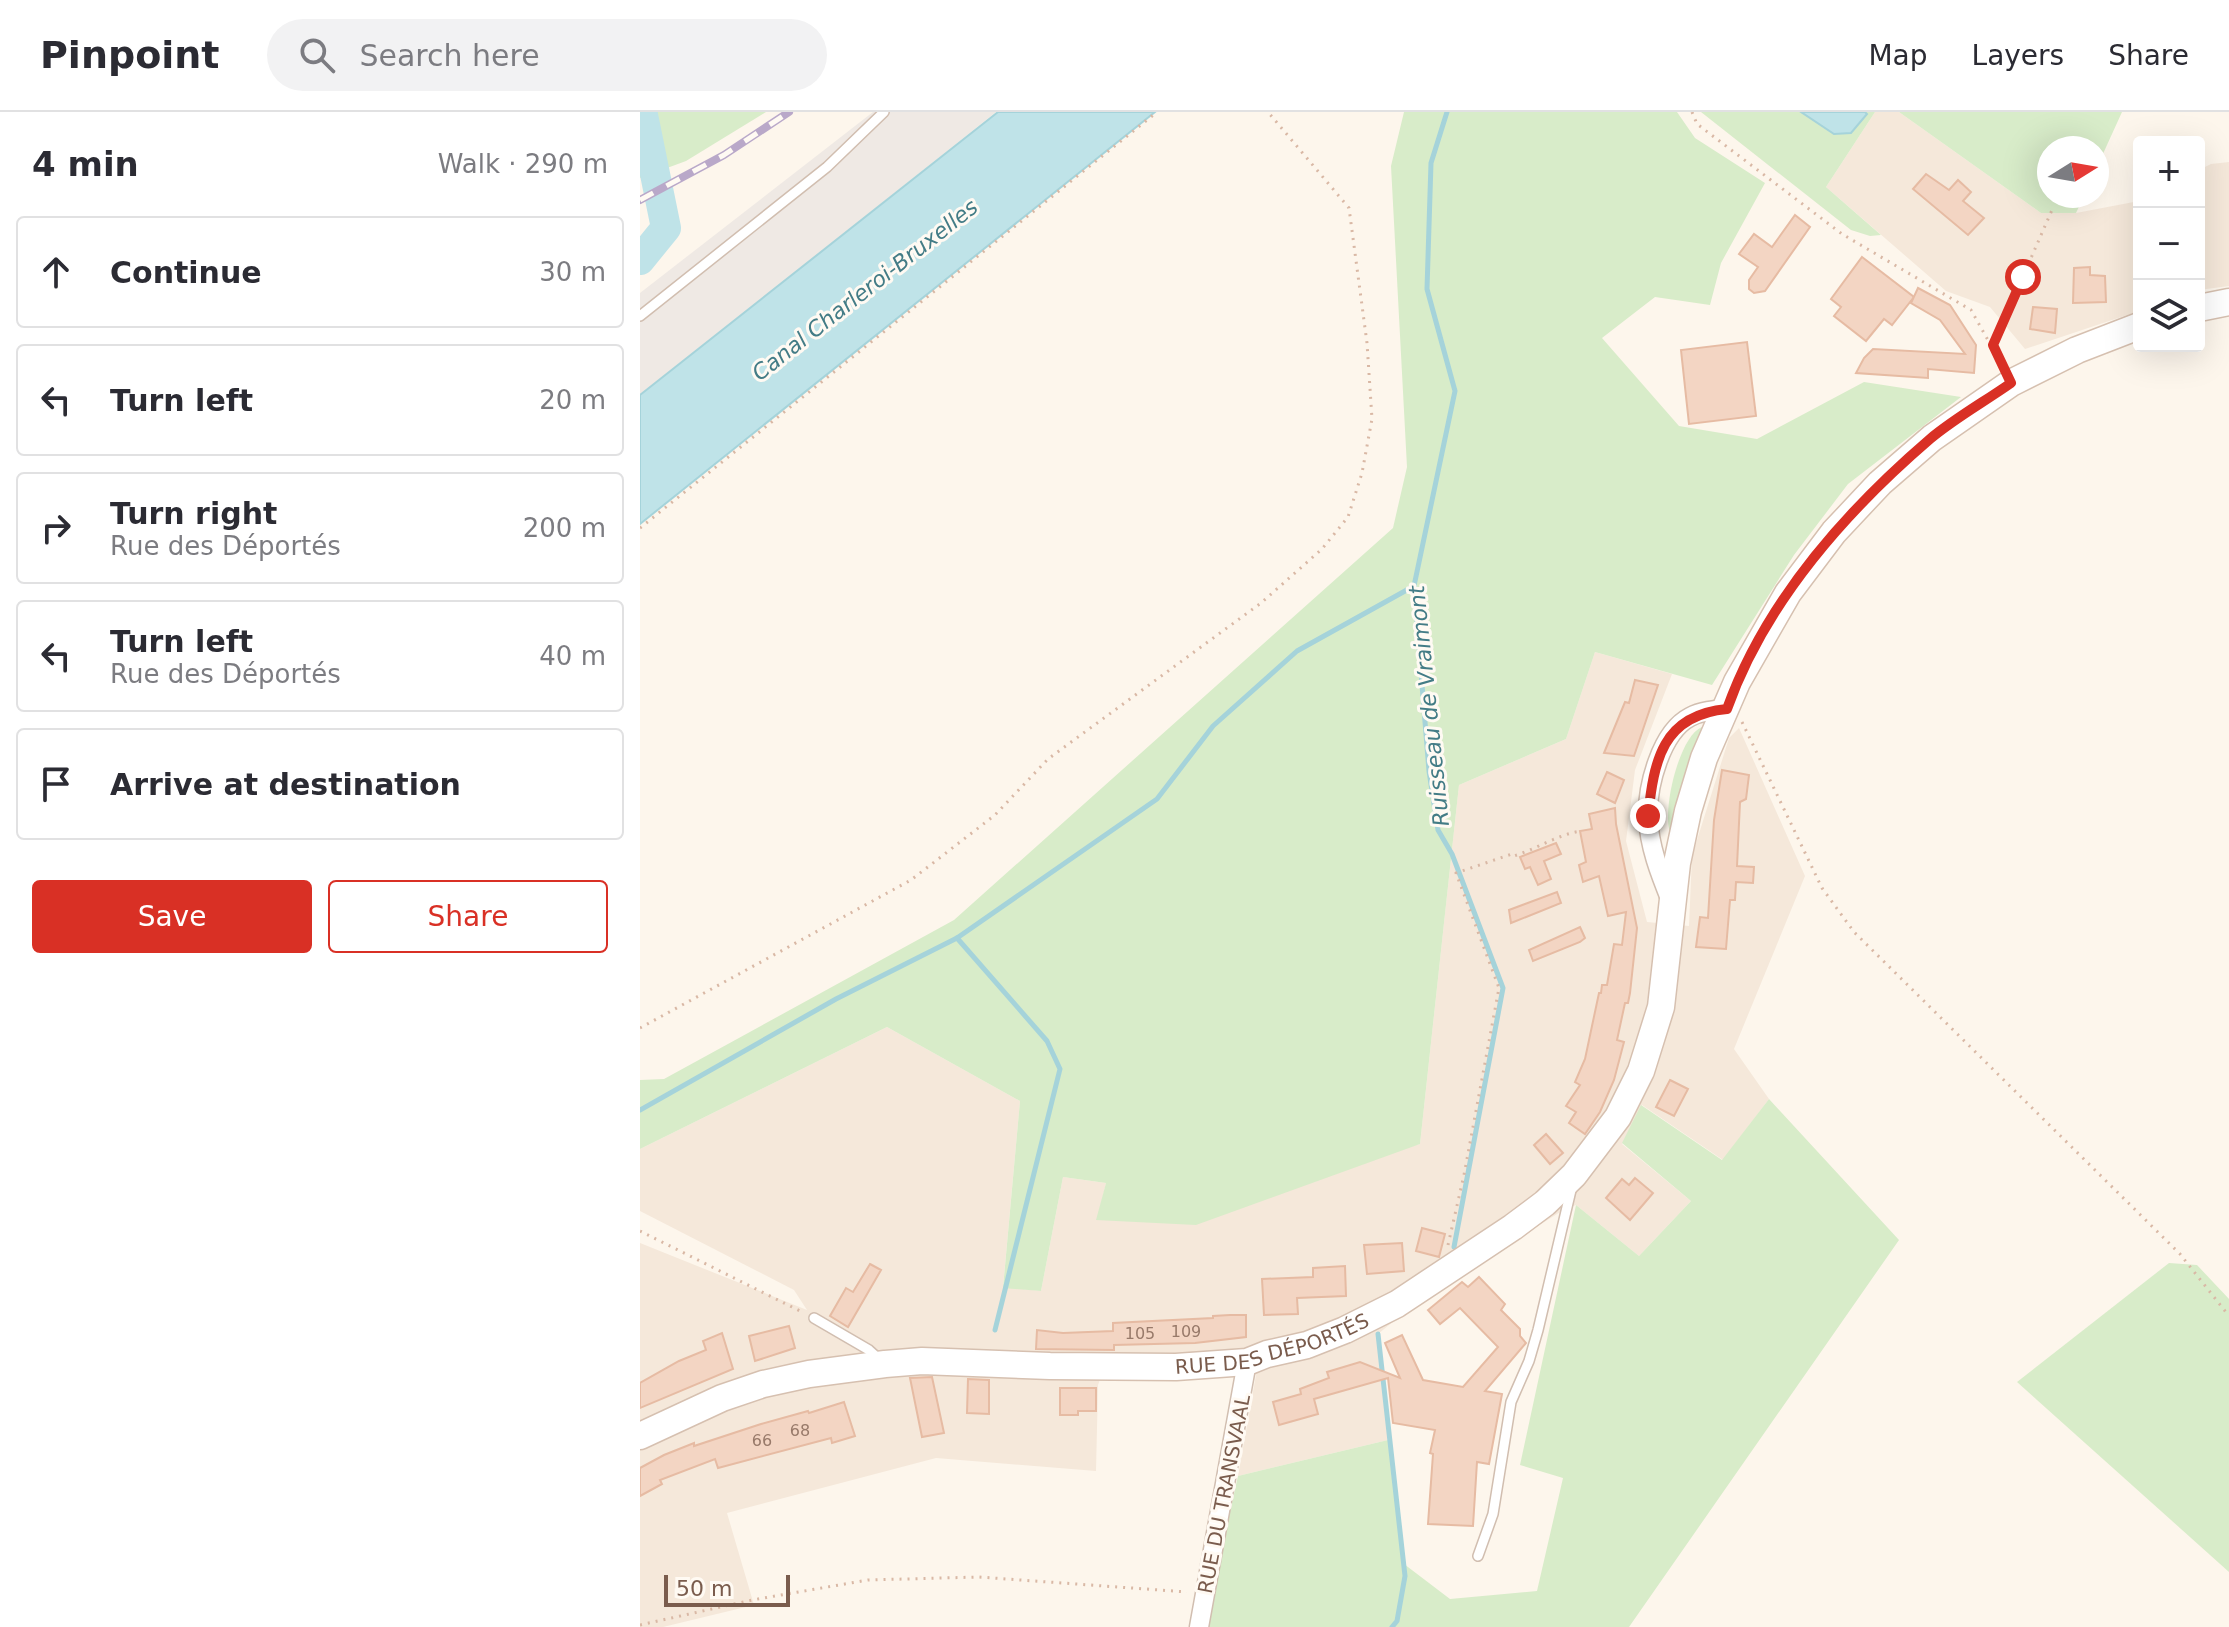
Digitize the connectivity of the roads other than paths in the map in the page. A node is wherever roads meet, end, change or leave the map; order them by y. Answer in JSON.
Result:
{"nodes":[{"id":1,"x":884,"y":112,"type":"edge"},
{"id":2,"x":2229,"y":302,"type":"edge"},
{"id":3,"x":2205,"y":307,"type":"edge"},
{"id":4,"x":640,"y":316,"type":"edge"},
{"id":5,"x":2133,"y":328,"type":"edge"},
{"id":6,"x":1727,"y":709,"type":"junction"},
{"id":7,"x":1672,"y":904,"type":"junction"},
{"id":8,"x":1574,"y":1175,"type":"junction"},
{"id":9,"x":814,"y":1318,"type":"road end"},
{"id":10,"x":1247,"y":1362,"type":"junction"},
{"id":11,"x":885,"y":1364,"type":"junction"},
{"id":12,"x":640,"y":1436,"type":"edge"},
{"id":13,"x":1478,"y":1556,"type":"dead end"},
{"id":14,"x":1199,"y":1627,"type":"edge"}],
"edges":[{"from":1,"to":4,"type":"lane"},
{"from":2,"to":3,"type":"street"},
{"from":5,"to":6,"type":"street","name":"RUE DES DÉPORTÉS"},
{"from":6,"to":7,"type":"street","name":"RUE DES DÉPORTÉS"},
{"from":6,"to":7,"type":"street","name":"RUE DES DÉPORTÉS"},
{"from":7,"to":8,"type":"street","name":"RUE DES DÉPORTÉS"},
{"from":8,"to":10,"type":"street","name":"RUE DES DÉPORTÉS"},
{"from":8,"to":13,"type":"lane"},
{"from":9,"to":11,"type":"lane"},
{"from":10,"to":11,"type":"street","name":"RUE DES DÉPORTÉS"},
{"from":10,"to":14,"type":"street","name":"RUE DU TRANSVAAL"},
{"from":11,"to":12,"type":"street","name":"RUE DES DÉPORTÉS"}]}
